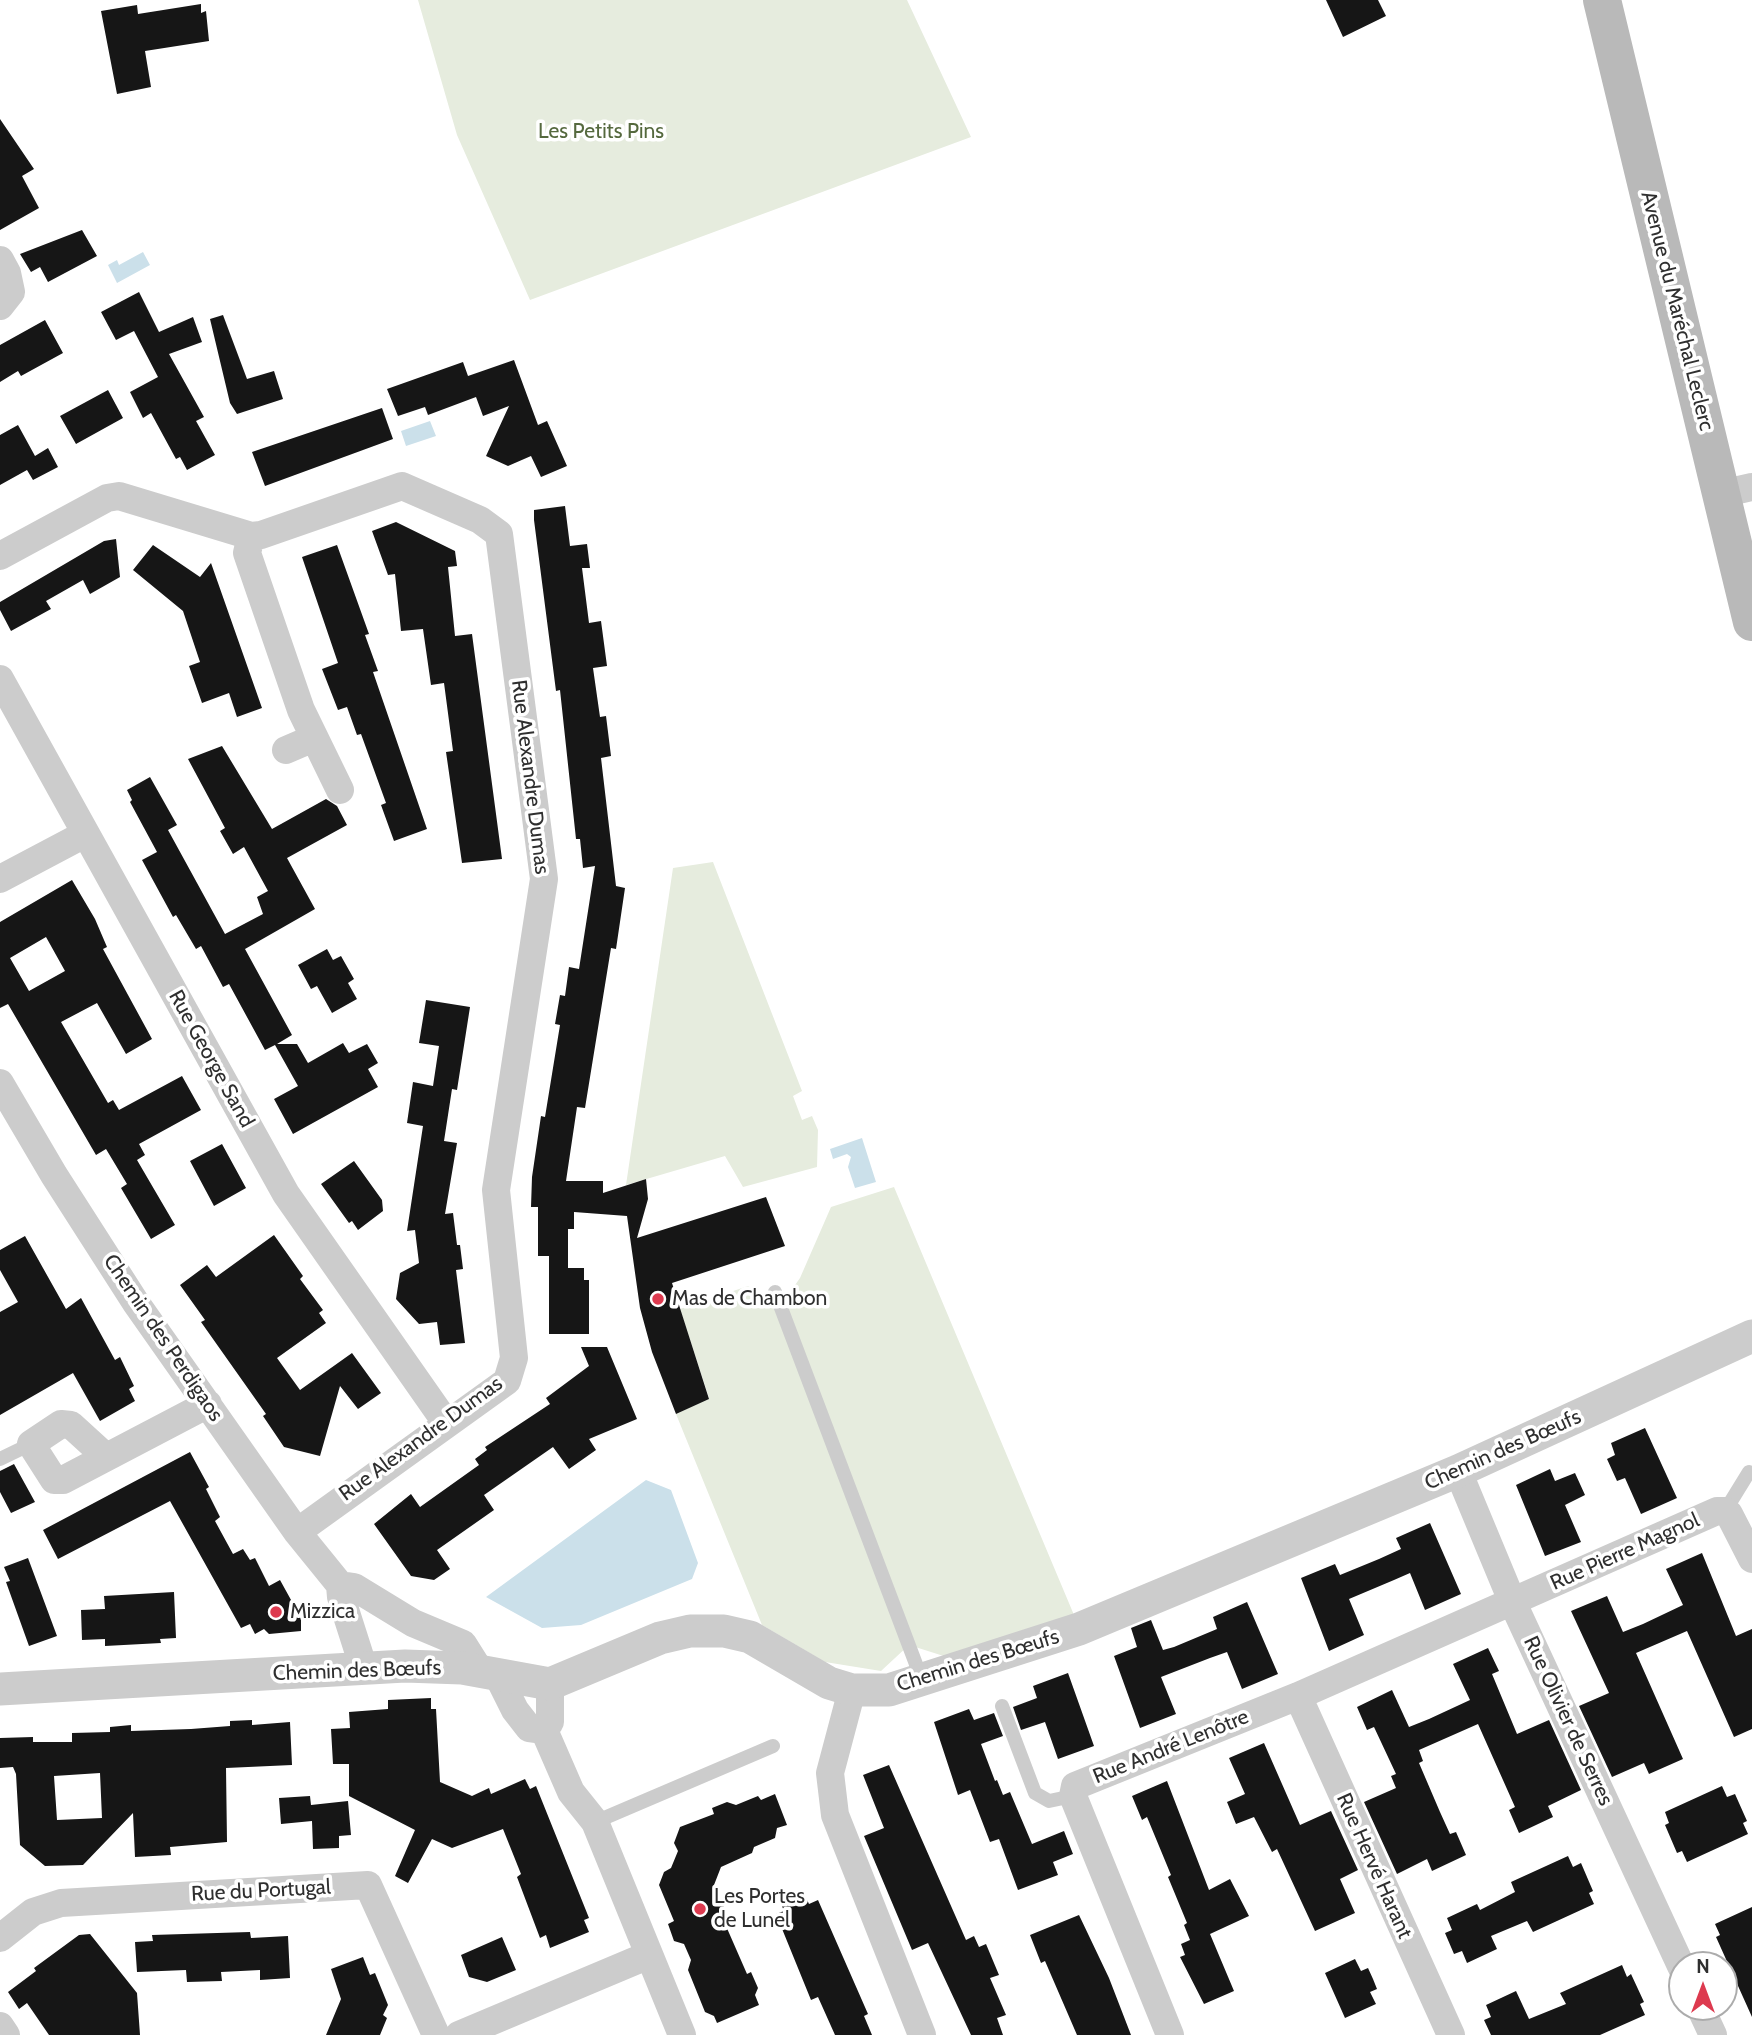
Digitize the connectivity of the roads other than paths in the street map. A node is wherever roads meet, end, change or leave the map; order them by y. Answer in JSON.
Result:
{"nodes":[{"id":1,"x":1602,"y":0,"type":"edge"},
{"id":2,"x":0,"y":260,"type":"edge"},
{"id":3,"x":0,"y":306,"type":"edge"},
{"id":4,"x":1737,"y":491,"type":"edge"},
{"id":5,"x":251,"y":536,"type":"junction"},
{"id":6,"x":0,"y":556,"type":"edge"},
{"id":7,"x":1752,"y":622,"type":"edge"},
{"id":8,"x":0,"y":679,"type":"edge"},
{"id":9,"x":313,"y":738,"type":"junction"},
{"id":10,"x":286,"y":750,"type":"dead end"},
{"id":11,"x":340,"y":790,"type":"dead end"},
{"id":12,"x":85,"y":834,"type":"junction"},
{"id":13,"x":0,"y":879,"type":"edge"},
{"id":14,"x":0,"y":1083,"type":"edge"},
{"id":15,"x":775,"y":1292,"type":"dead end"},
{"id":16,"x":1752,"y":1336,"type":"edge"},
{"id":17,"x":208,"y":1404,"type":"junction"},
{"id":18,"x":447,"y":1424,"type":"junction"},
{"id":19,"x":31,"y":1444,"type":"junction"},
{"id":20,"x":105,"y":1455,"type":"junction"},
{"id":21,"x":0,"y":1460,"type":"edge"},
{"id":22,"x":1458,"y":1471,"type":"junction"},
{"id":23,"x":1749,"y":1472,"type":"dead end"},
{"id":24,"x":1725,"y":1511,"type":"junction"},
{"id":25,"x":297,"y":1532,"type":"junction"},
{"id":26,"x":1752,"y":1559,"type":"edge"},
{"id":27,"x":340,"y":1585,"type":"junction"},
{"id":28,"x":1512,"y":1601,"type":"junction"},
{"id":29,"x":413,"y":1623,"type":"junction"},
{"id":30,"x":405,"y":1665,"type":"junction"},
{"id":31,"x":364,"y":1669,"type":"junction"},
{"id":32,"x":488,"y":1673,"type":"junction"},
{"id":33,"x":922,"y":1681,"type":"junction"},
{"id":34,"x":551,"y":1684,"type":"junction"},
{"id":35,"x":0,"y":1689,"type":"edge"},
{"id":36,"x":852,"y":1690,"type":"junction"},
{"id":37,"x":1297,"y":1696,"type":"junction"},
{"id":38,"x":1002,"y":1706,"type":"dead end"},
{"id":39,"x":544,"y":1730,"type":"junction"},
{"id":40,"x":773,"y":1745,"type":"dead end"},
{"id":41,"x":1073,"y":1796,"type":"junction"},
{"id":42,"x":595,"y":1822,"type":"junction"},
{"id":43,"x":0,"y":1938,"type":"edge"},
{"id":44,"x":1674,"y":1951,"type":"edge"},
{"id":45,"x":649,"y":1955,"type":"junction"},
{"id":46,"x":0,"y":2026,"type":"edge"},
{"id":47,"x":6,"y":2035,"type":"edge"},
{"id":48,"x":436,"y":2035,"type":"edge"},
{"id":49,"x":458,"y":2035,"type":"edge"},
{"id":50,"x":682,"y":2035,"type":"edge"},
{"id":51,"x":922,"y":2035,"type":"edge"},
{"id":52,"x":1170,"y":2035,"type":"edge"},
{"id":53,"x":1451,"y":2035,"type":"edge"}],
"edges":[{"from":1,"to":4,"type":"main road","name":"Avenue du Maréchal Leclerc"},
{"from":2,"to":3,"type":"street"},
{"from":4,"to":7,"type":"main road","name":"Avenue du Maréchal Leclerc"},
{"from":5,"to":6,"type":"street"},
{"from":5,"to":9,"type":"street"},
{"from":5,"to":18,"type":"street","name":"Rue Alexandre Dumas"},
{"from":8,"to":12,"type":"street","name":"Rue George Sand"},
{"from":9,"to":10,"type":"street"},
{"from":9,"to":11,"type":"street"},
{"from":12,"to":13,"type":"street"},
{"from":12,"to":18,"type":"street","name":"Rue George Sand"},
{"from":14,"to":17,"type":"street","name":"Chemin des Perdigaos"},
{"from":15,"to":33,"type":"lane"},
{"from":16,"to":22,"type":"street","name":"Chemin des Bœufs"},
{"from":17,"to":20,"type":"street"},
{"from":17,"to":25,"type":"street","name":"Chemin des Perdigaos"},
{"from":18,"to":25,"type":"street","name":"Rue Alexandre Dumas"},
{"from":19,"to":20,"type":"street"},
{"from":19,"to":20,"type":"street"},
{"from":19,"to":21,"type":"lane"},
{"from":22,"to":28,"type":"street","name":"Rue Olivier de Serres"},
{"from":22,"to":33,"type":"street","name":"Chemin des Bœufs"},
{"from":23,"to":24,"type":"lane"},
{"from":24,"to":26,"type":"street","name":"Rue Pierre Magnol"},
{"from":24,"to":28,"type":"street","name":"Rue Pierre Magnol"},
{"from":25,"to":27,"type":"street","name":"Chemin des Perdigaos"},
{"from":27,"to":29,"type":"street","name":"Chemin des Perdigaos"},
{"from":27,"to":31,"type":"street","name":"Chemin des Perdigaos"},
{"from":28,"to":37,"type":"street","name":"Rue André Lenôtre"},
{"from":28,"to":44,"type":"street","name":"Rue Olivier de Serres"},
{"from":29,"to":30,"type":"street"},
{"from":29,"to":32,"type":"street","name":"Chemin des Perdigaos"},
{"from":30,"to":31,"type":"street","name":"Chemin des Bœufs"},
{"from":30,"to":32,"type":"street","name":"Chemin des Bœufs"},
{"from":31,"to":35,"type":"street","name":"Chemin des Bœufs"},
{"from":32,"to":34,"type":"street","name":"Chemin des Bœufs"},
{"from":32,"to":39,"type":"street","name":"Chemin des Perdigaos"},
{"from":33,"to":36,"type":"street","name":"Chemin des Bœufs"},
{"from":34,"to":36,"type":"street","name":"Chemin des Bœufs"},
{"from":34,"to":39,"type":"street"},
{"from":36,"to":51,"type":"street"},
{"from":37,"to":41,"type":"street","name":"Rue André Lenôtre"},
{"from":37,"to":53,"type":"street","name":"Rue Hervé Harant"},
{"from":38,"to":41,"type":"lane"},
{"from":39,"to":42,"type":"street"},
{"from":40,"to":42,"type":"lane"},
{"from":41,"to":52,"type":"street","name":"Rue André Lenôtre"},
{"from":42,"to":45,"type":"street"},
{"from":43,"to":48,"type":"street","name":"Rue du Portugal"},
{"from":45,"to":49,"type":"street"},
{"from":45,"to":50,"type":"street"},
{"from":46,"to":47,"type":"street"}]}
